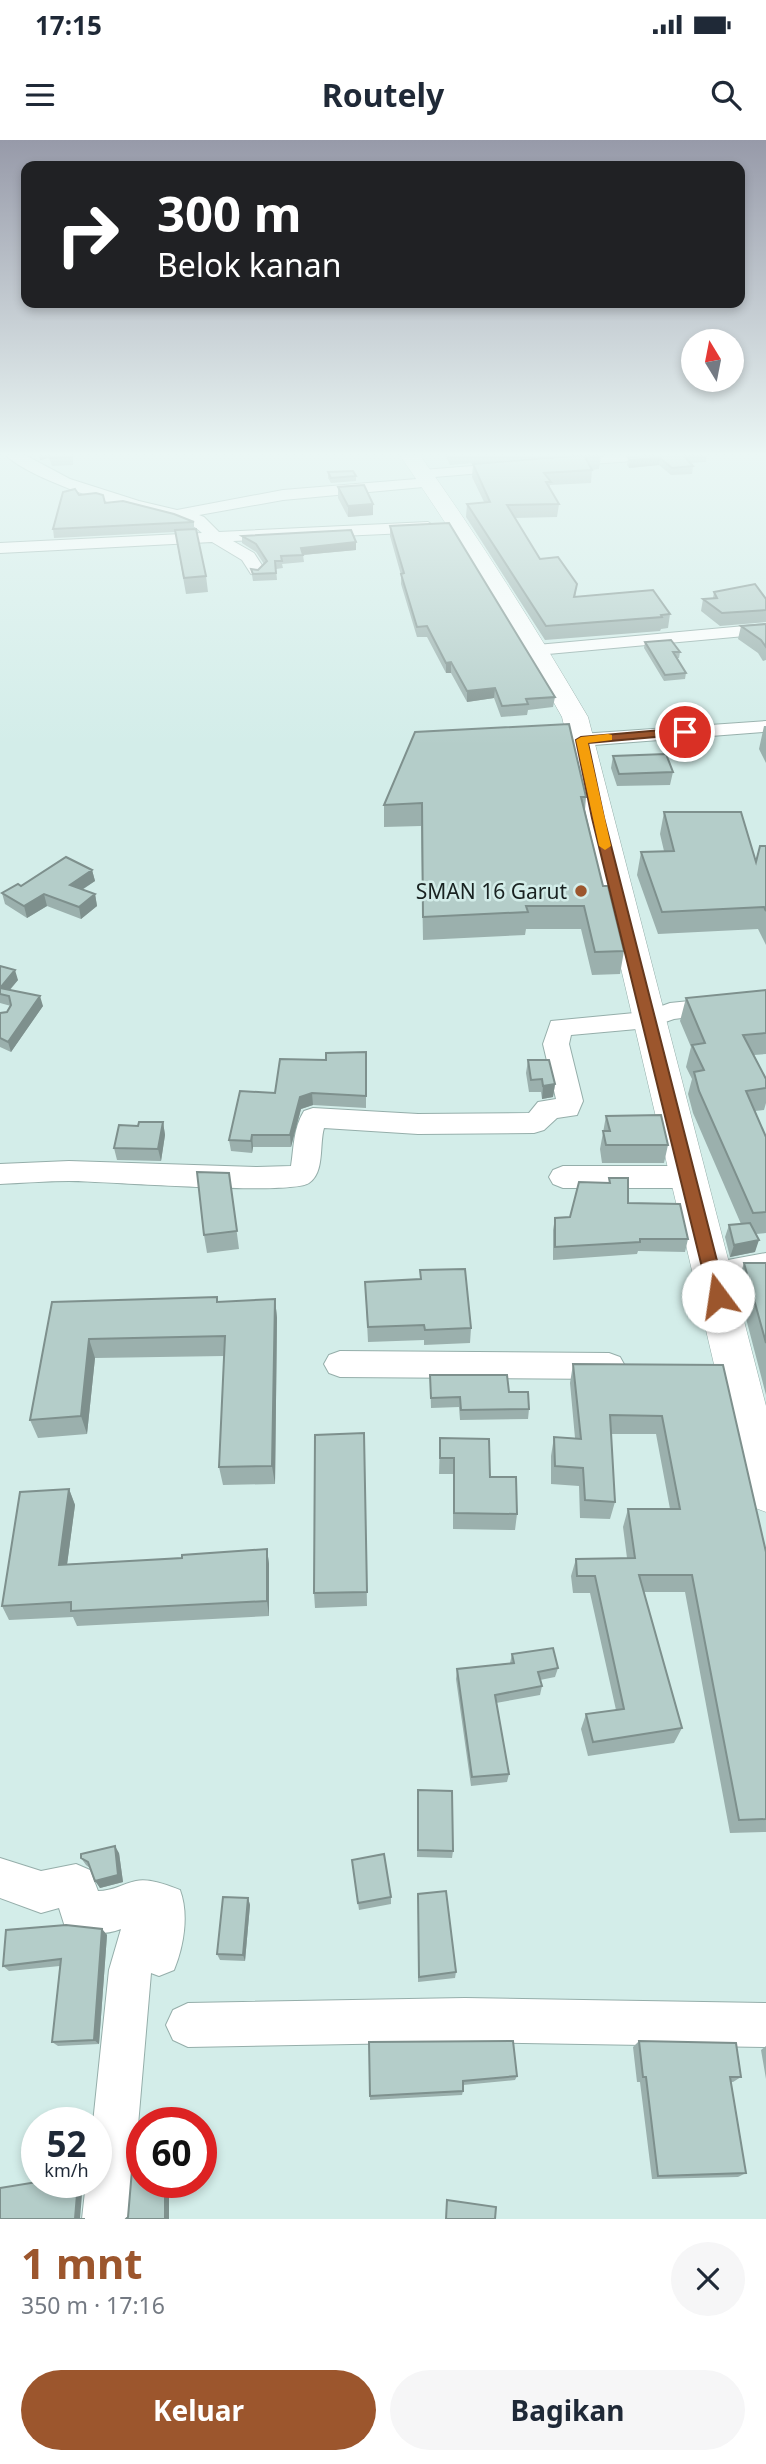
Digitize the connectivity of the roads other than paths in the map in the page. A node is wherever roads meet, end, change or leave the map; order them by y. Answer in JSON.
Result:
{"nodes":[{"id":1,"x":240,"y":551,"type":"edge"},
{"id":2,"x":475,"y":551,"type":"edge"},
{"id":3,"x":257,"y":570,"type":"edge"},
{"id":4,"x":766,"y":629,"type":"edge"},
{"id":5,"x":537,"y":649,"type":"junction"},
{"id":6,"x":763,"y":726,"type":"dead end"},
{"id":7,"x":581,"y":740,"type":"junction"},
{"id":8,"x":743,"y":1003,"type":"edge"},
{"id":9,"x":648,"y":1020,"type":"junction"},
{"id":10,"x":0,"y":1174,"type":"edge"},
{"id":11,"x":562,"y":1177,"type":"dead end"},
{"id":12,"x":687,"y":1177,"type":"junction"},
{"id":13,"x":766,"y":1265,"type":"edge"},
{"id":14,"x":712,"y":1273,"type":"junction"},
{"id":15,"x":340,"y":1364,"type":"dead end"},
{"id":16,"x":734,"y":1364,"type":"junction"},
{"id":17,"x":699,"y":1365,"type":"edge"},
{"id":18,"x":635,"y":1366,"type":"edge"},
{"id":19,"x":766,"y":1490,"type":"edge"},
{"id":20,"x":0,"y":1878,"type":"edge"},
{"id":21,"x":188,"y":2025,"type":"dead end"},
{"id":22,"x":766,"y":2025,"type":"edge"},
{"id":23,"x":106,"y":2219,"type":"edge"}],
"edges":[{"from":1,"to":3,"type":"street"},
{"from":2,"to":5,"type":"main road"},
{"from":4,"to":5,"type":"street"},
{"from":5,"to":7,"type":"main road"},
{"from":6,"to":7,"type":"street"},
{"from":7,"to":9,"type":"main road"},
{"from":8,"to":9,"type":"street"},
{"from":9,"to":10,"type":"street"},
{"from":9,"to":12,"type":"main road"},
{"from":11,"to":12,"type":"street"},
{"from":12,"to":14,"type":"main road"},
{"from":13,"to":14,"type":"street"},
{"from":14,"to":16,"type":"main road"},
{"from":15,"to":18,"type":"street"},
{"from":16,"to":17,"type":"street"},
{"from":16,"to":19,"type":"main road"},
{"from":20,"to":23,"type":"street"},
{"from":21,"to":22,"type":"street"}]}
